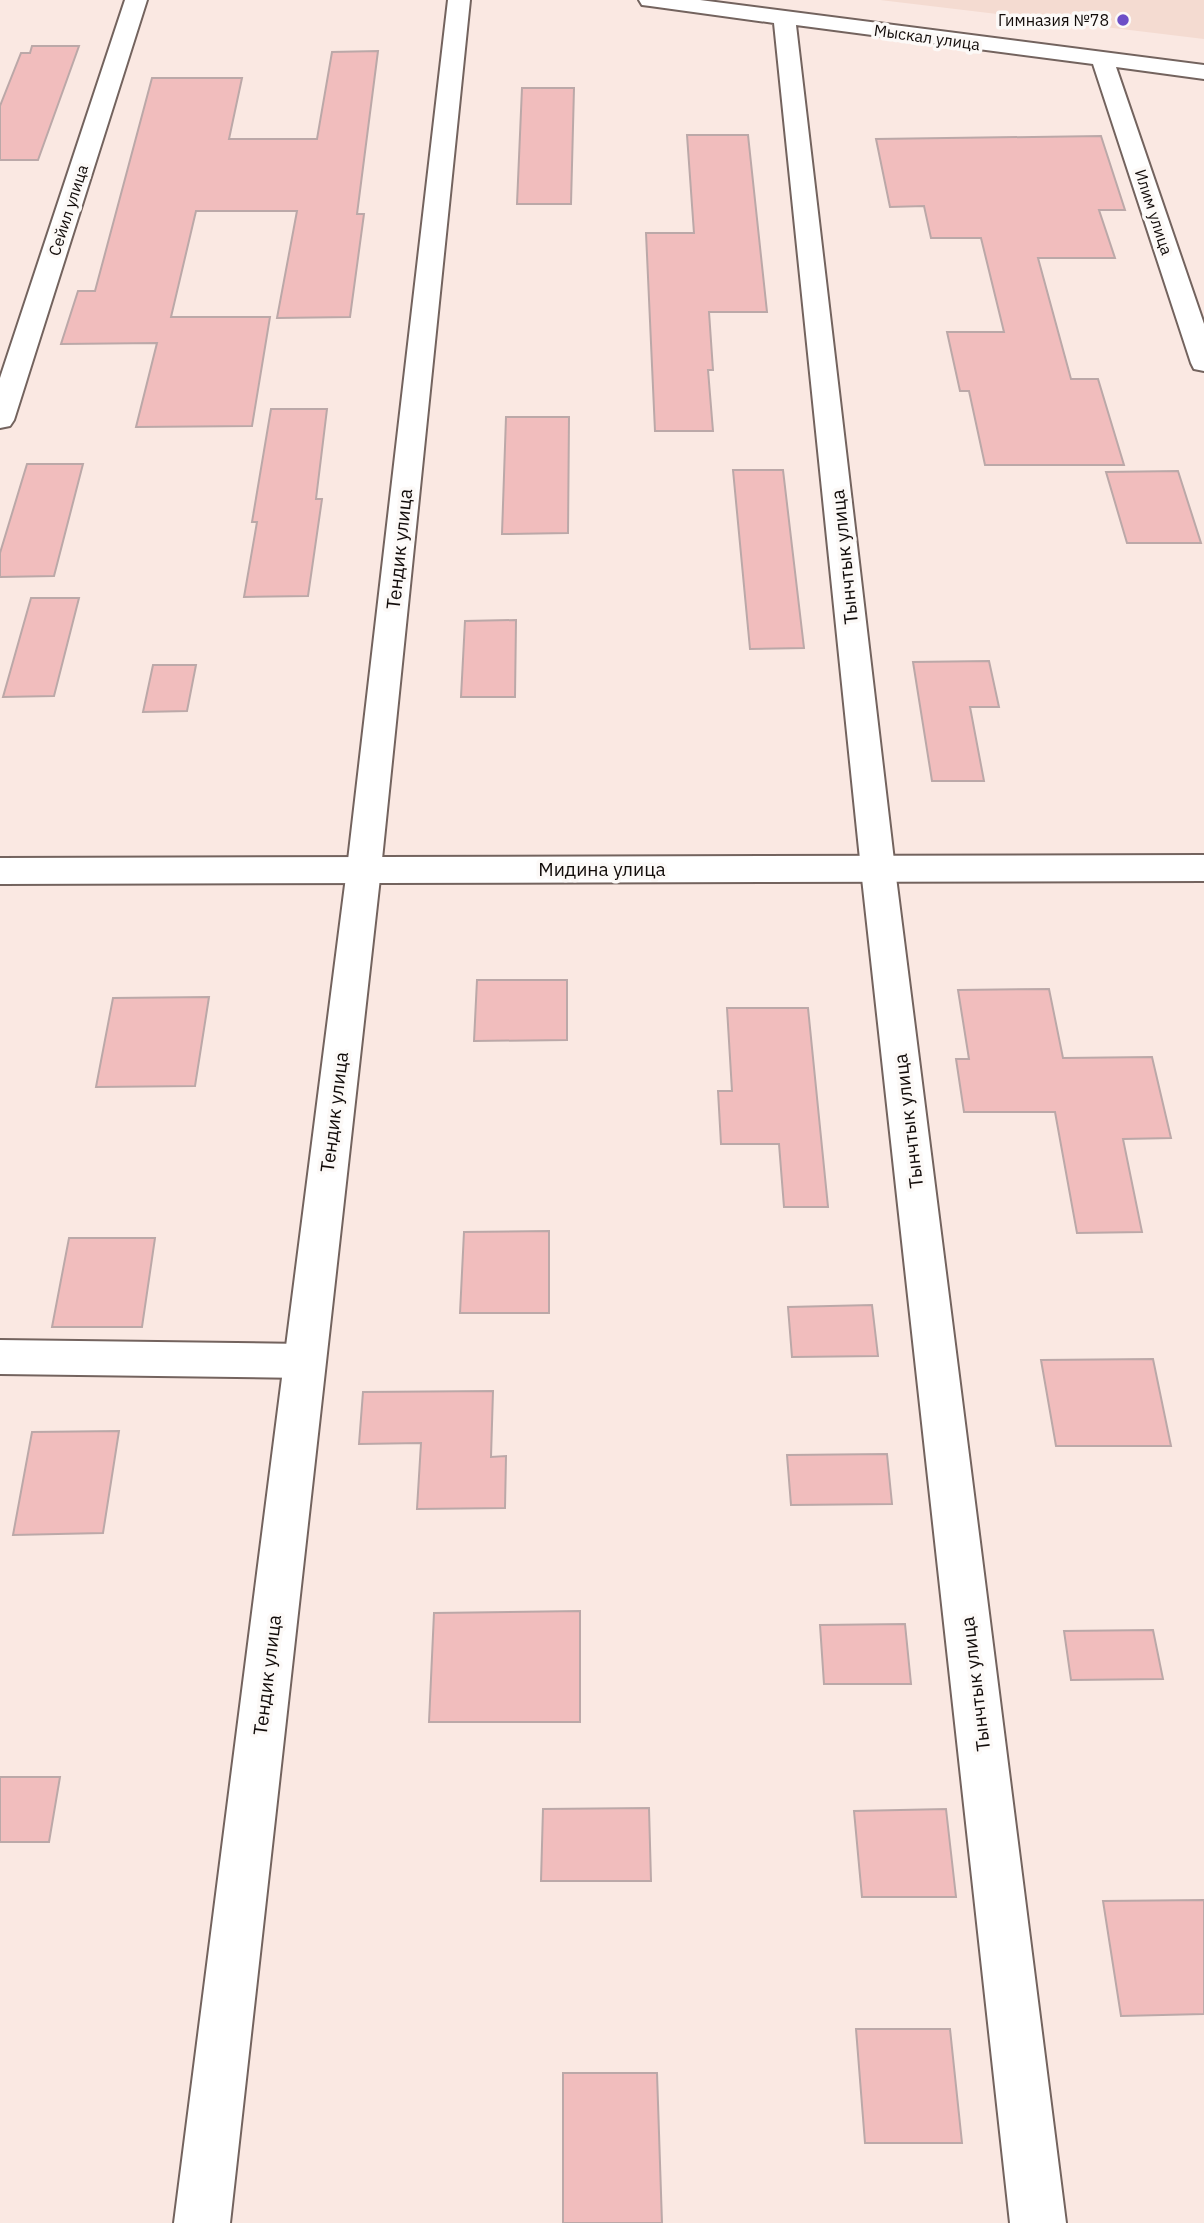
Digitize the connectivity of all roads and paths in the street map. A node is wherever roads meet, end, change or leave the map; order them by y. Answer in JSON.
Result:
{"nodes":[{"id":1,"x":136,"y":0,"type":"edge"},
{"id":2,"x":459,"y":0,"type":"edge"},
{"id":3,"x":650,"y":0,"type":"edge"},
{"id":4,"x":784,"y":18,"type":"junction"},
{"id":5,"x":1103,"y":61,"type":"junction"},
{"id":6,"x":1204,"y":72,"type":"edge"},
{"id":7,"x":1204,"y":363,"type":"edge"},
{"id":8,"x":0,"y":420,"type":"edge"},
{"id":9,"x":364,"y":869,"type":"junction"},
{"id":10,"x":878,"y":869,"type":"junction"},
{"id":11,"x":1204,"y":869,"type":"edge"},
{"id":12,"x":0,"y":871,"type":"edge"},
{"id":13,"x":0,"y":1357,"type":"edge"},
{"id":14,"x":305,"y":1361,"type":"junction"},
{"id":15,"x":202,"y":2223,"type":"edge"},
{"id":16,"x":1038,"y":2223,"type":"edge"}],
"edges":[{"from":1,"to":8,"type":"street","name":"Сейил улица"},
{"from":2,"to":9,"type":"street","name":"Тендик улица"},
{"from":3,"to":4,"type":"street","name":"Мыскал улица"},
{"from":4,"to":5,"type":"street","name":"Мыскал улица"},
{"from":4,"to":10,"type":"street","name":"Тынчтык улица"},
{"from":5,"to":6,"type":"street","name":"Мыскал улица"},
{"from":5,"to":7,"type":"street","name":"Илим улица"},
{"from":9,"to":10,"type":"street","name":"Мидина улица"},
{"from":9,"to":12,"type":"street","name":"Мидина улица"},
{"from":9,"to":14,"type":"street","name":"Тендик улица"},
{"from":10,"to":11,"type":"street","name":"Мидина улица"},
{"from":10,"to":16,"type":"street","name":"Тынчтык улица"},
{"from":13,"to":14,"type":"lane"},
{"from":14,"to":15,"type":"street","name":"Тендик улица"}]}
